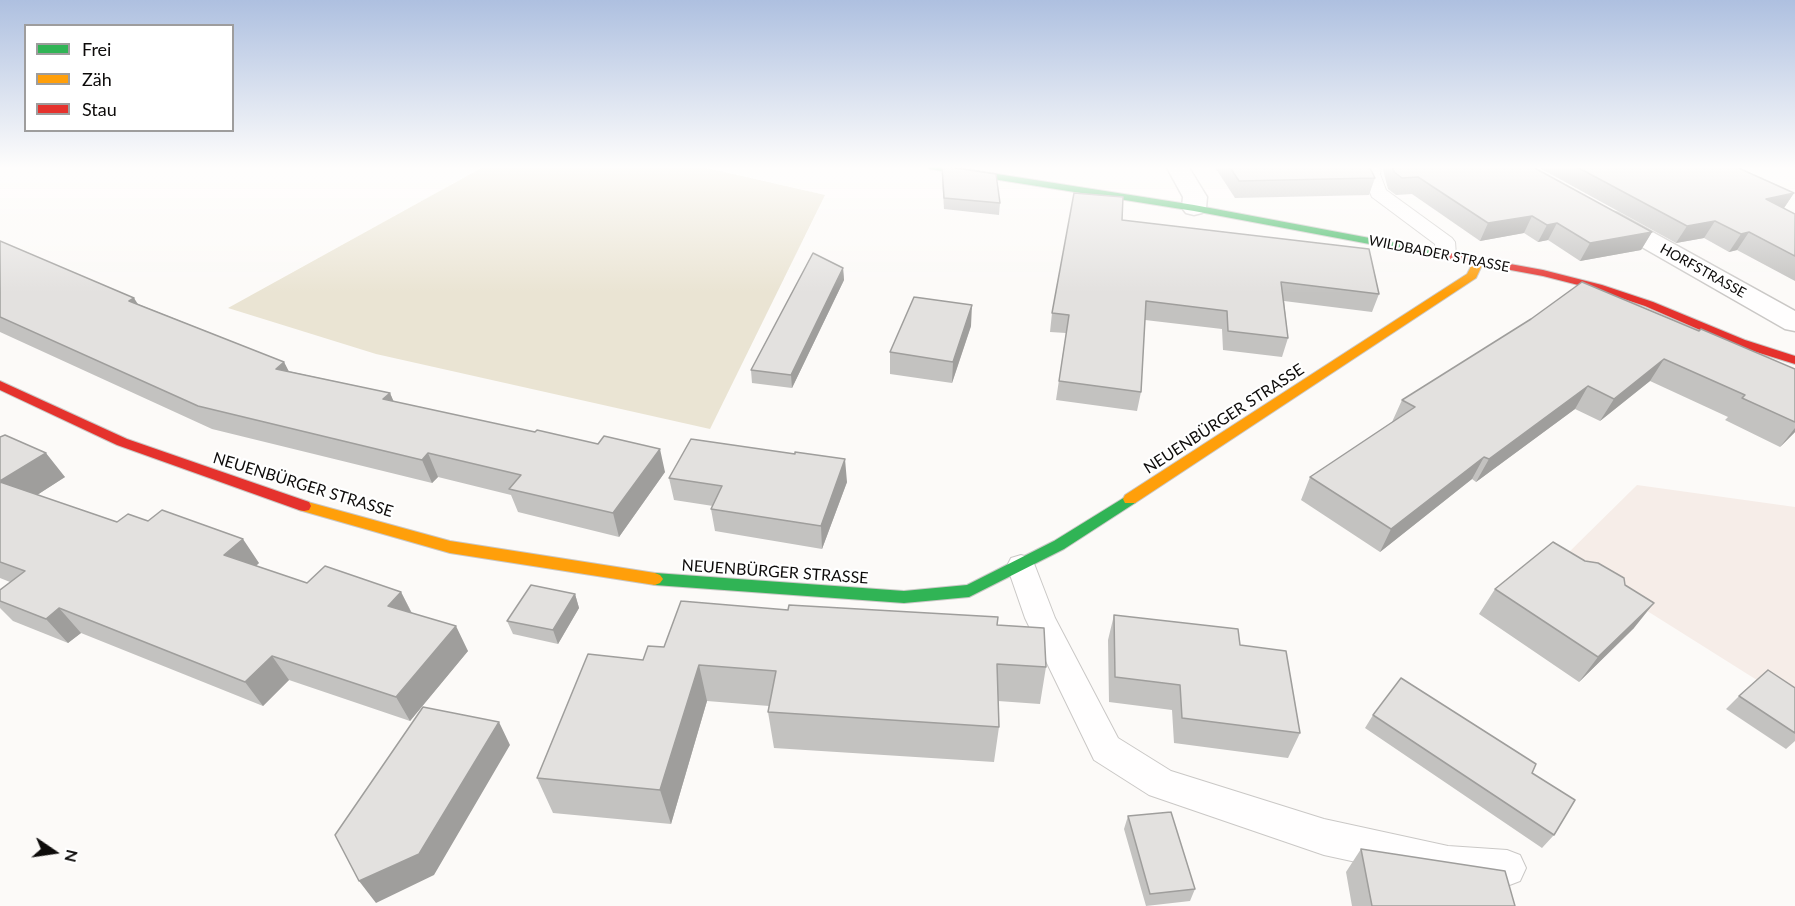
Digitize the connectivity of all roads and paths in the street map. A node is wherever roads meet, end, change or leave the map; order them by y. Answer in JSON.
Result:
{"nodes":[{"id":1,"x":1196,"y":208,"type":"edge"},
{"id":2,"x":1399,"y":208,"type":"edge"},
{"id":3,"x":1590,"y":208,"type":"edge"},
{"id":4,"x":1446,"y":255,"type":"junction"},
{"id":5,"x":1479,"y":261,"type":"junction"},
{"id":6,"x":1795,"y":323,"type":"edge"},
{"id":7,"x":1795,"y":360,"type":"edge"},
{"id":8,"x":0,"y":385,"type":"edge"},
{"id":9,"x":1021,"y":566,"type":"junction"},
{"id":10,"x":1508,"y":868,"type":"dead end"}],
"edges":[{"from":1,"to":4,"type":"street","name":"WILDBADER STRASSE"},
{"from":2,"to":4,"type":"lane"},
{"from":3,"to":6,"type":"street","name":"HORFSTRASSE"},
{"from":4,"to":5,"type":"street","name":"WILDBADER STRASSE"},
{"from":5,"to":7,"type":"street","name":"WILDBADER STRASSE"},
{"from":5,"to":9,"type":"street","name":"NEUENBÜRGER STRASSE"},
{"from":8,"to":9,"type":"street","name":"NEUENBÜRGER STRASSE"},
{"from":9,"to":10,"type":"lane"}]}
